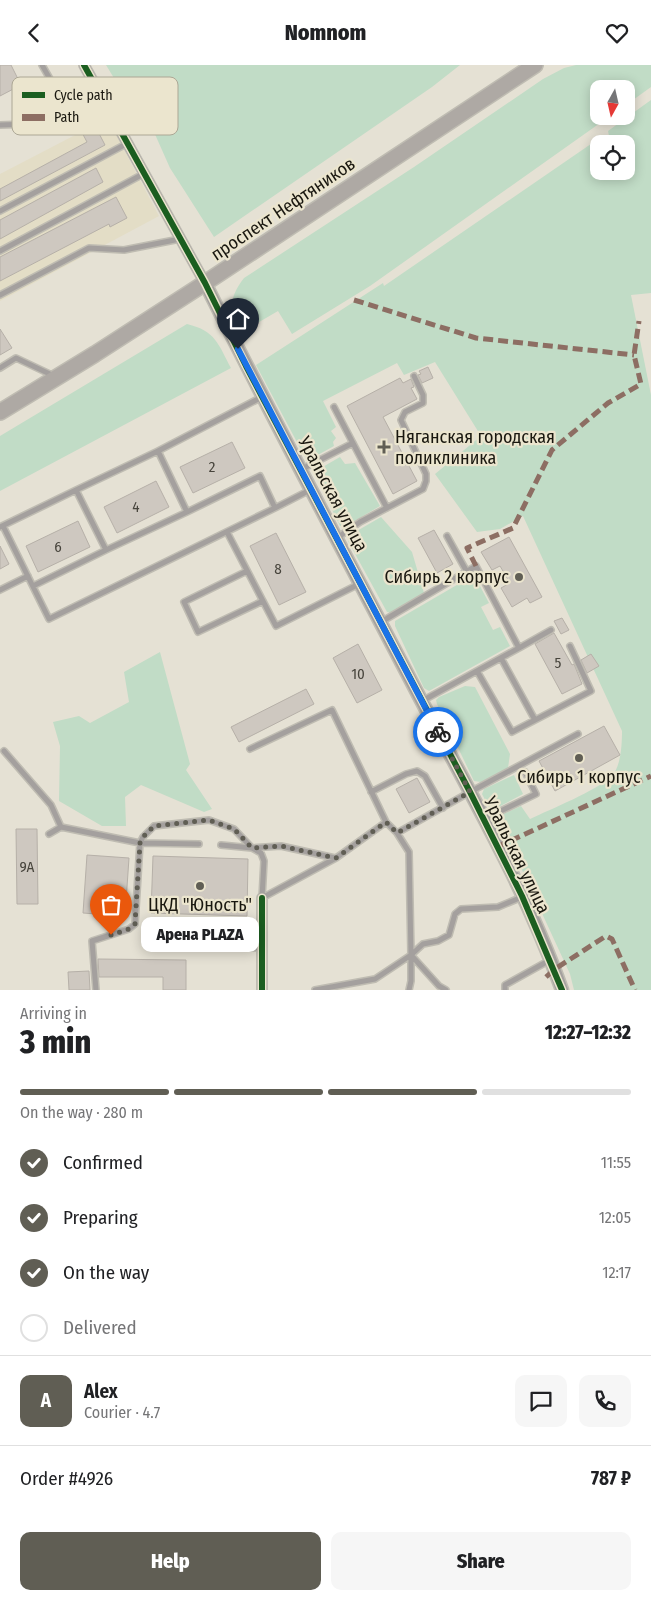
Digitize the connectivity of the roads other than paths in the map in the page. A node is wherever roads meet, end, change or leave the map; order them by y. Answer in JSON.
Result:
{"nodes":[{"id":1,"x":42,"y":65,"type":"edge"},
{"id":2,"x":84,"y":65,"type":"edge"},
{"id":3,"x":534,"y":65,"type":"edge"},
{"id":4,"x":49,"y":77,"type":"edge"},
{"id":5,"x":91,"y":77,"type":"edge"},
{"id":6,"x":125,"y":135,"type":"edge"},
{"id":7,"x":129,"y":143,"type":"junction"},
{"id":8,"x":145,"y":173,"type":"junction"},
{"id":9,"x":0,"y":211,"type":"edge"},
{"id":10,"x":181,"y":239,"type":"junction"},
{"id":11,"x":0,"y":251,"type":"edge"},
{"id":12,"x":206,"y":283,"type":"junction"},
{"id":13,"x":0,"y":295,"type":"edge"},
{"id":14,"x":0,"y":368,"type":"edge"},
{"id":15,"x":414,"y":375,"type":"dead end"},
{"id":16,"x":57,"y":378,"type":"junction"},
{"id":17,"x":263,"y":397,"type":"junction"},
{"id":18,"x":334,"y":407,"type":"dead end"},
{"id":19,"x":0,"y":412,"type":"edge"},
{"id":20,"x":353,"y":443,"type":"junction"},
{"id":21,"x":158,"y":451,"type":"junction"},
{"id":22,"x":301,"y":470,"type":"junction"},
{"id":23,"x":312,"y":489,"type":"junction"},
{"id":24,"x":76,"y":490,"type":"junction"},
{"id":25,"x":275,"y":508,"type":"junction"},
{"id":26,"x":387,"y":508,"type":"junction"},
{"id":27,"x":187,"y":512,"type":"junction"},
{"id":28,"x":1,"y":527,"type":"edge"},
{"id":29,"x":227,"y":532,"type":"junction"},
{"id":30,"x":447,"y":536,"type":"dead end"},
{"id":31,"x":337,"y":538,"type":"junction"},
{"id":32,"x":106,"y":550,"type":"junction"},
{"id":33,"x":248,"y":571,"type":"junction"},
{"id":34,"x":467,"y":572,"type":"junction"},
{"id":35,"x":28,"y":576,"type":"junction"},
{"id":36,"x":360,"y":583,"type":"junction"},
{"id":37,"x":33,"y":586,"type":"junction"},
{"id":38,"x":0,"y":590,"type":"edge"},
{"id":39,"x":263,"y":601,"type":"junction"},
{"id":40,"x":380,"y":622,"type":"junction"},
{"id":41,"x":551,"y":630,"type":"dead end"},
{"id":42,"x":570,"y":646,"type":"dead end"},
{"id":43,"x":519,"y":648,"type":"junction"},
{"id":44,"x":501,"y":658,"type":"junction"},
{"id":45,"x":477,"y":671,"type":"junction"},
{"id":46,"x":422,"y":701,"type":"junction"},
{"id":47,"x":535,"y":720,"type":"junction"},
{"id":48,"x":578,"y":734,"type":"dead end"},
{"id":49,"x":250,"y":749,"type":"dead end"},
{"id":50,"x":4,"y":751,"type":"dead end"},
{"id":51,"x":525,"y":772,"type":"dead end"},
{"id":52,"x":372,"y":791,"type":"junction"},
{"id":53,"x":470,"y":792,"type":"junction"},
{"id":54,"x":443,"y":808,"type":"junction"},
{"id":55,"x":483,"y":819,"type":"junction"},
{"id":56,"x":386,"y":822,"type":"junction"},
{"id":57,"x":61,"y":827,"type":"junction"},
{"id":58,"x":397,"y":833,"type":"junction"},
{"id":59,"x":49,"y":834,"type":"dead end"},
{"id":60,"x":140,"y":843,"type":"junction"},
{"id":61,"x":199,"y":844,"type":"dead end"},
{"id":62,"x":221,"y":845,"type":"dead end"},
{"id":63,"x":252,"y":848,"type":"junction"},
{"id":64,"x":336,"y":858,"type":"junction"},
{"id":65,"x":522,"y":897,"type":"junction"},
{"id":66,"x":262,"y":898,"type":"junction"},
{"id":67,"x":169,"y":946,"type":"dead end"},
{"id":68,"x":262,"y":947,"type":"junction"},
{"id":69,"x":411,"y":955,"type":"junction"},
{"id":70,"x":550,"y":960,"type":"junction"},
{"id":71,"x":96,"y":990,"type":"edge"},
{"id":72,"x":262,"y":990,"type":"edge"},
{"id":73,"x":315,"y":990,"type":"edge"},
{"id":74,"x":409,"y":990,"type":"edge"},
{"id":75,"x":446,"y":990,"type":"edge"},
{"id":76,"x":505,"y":990,"type":"edge"},
{"id":77,"x":562,"y":990,"type":"edge"}],
"edges":[{"from":1,"to":4,"type":"lane"},
{"from":2,"to":5,"type":"street"},
{"from":3,"to":12,"type":"main road","name":"проспект Нефтяников"},
{"from":6,"to":7,"type":"street"},
{"from":7,"to":8,"type":"street"},
{"from":7,"to":9,"type":"lane"},
{"from":8,"to":10,"type":"street"},
{"from":8,"to":11,"type":"lane"},
{"from":10,"to":12,"type":"street"},
{"from":10,"to":13,"type":"lane"},
{"from":12,"to":16,"type":"main road","name":"проспект Нефтяников"},
{"from":12,"to":17,"type":"street","name":"Уральская улица"},
{"from":14,"to":16,"type":"lane"},
{"from":15,"to":26,"type":"lane"},
{"from":16,"to":19,"type":"main road","name":"проспект Нефтяников"},
{"from":17,"to":21,"type":"lane"},
{"from":17,"to":22,"type":"street","name":"Уральская улица"},
{"from":18,"to":20,"type":"lane"},
{"from":20,"to":22,"type":"lane"},
{"from":20,"to":26,"type":"lane"},
{"from":21,"to":24,"type":"lane"},
{"from":21,"to":27,"type":"lane"},
{"from":22,"to":23,"type":"street","name":"Уральская улица"},
{"from":23,"to":25,"type":"lane"},
{"from":23,"to":31,"type":"street","name":"Уральская улица"},
{"from":24,"to":28,"type":"lane"},
{"from":24,"to":32,"type":"lane"},
{"from":25,"to":27,"type":"lane"},
{"from":25,"to":29,"type":"lane"},
{"from":26,"to":31,"type":"lane"},
{"from":27,"to":32,"type":"lane"},
{"from":28,"to":35,"type":"lane"},
{"from":29,"to":33,"type":"lane"},
{"from":29,"to":37,"type":"lane"},
{"from":30,"to":34,"type":"lane"},
{"from":31,"to":36,"type":"street","name":"Уральская улица"},
{"from":32,"to":37,"type":"lane"},
{"from":33,"to":39,"type":"lane"},
{"from":33,"to":39,"type":"lane"},
{"from":34,"to":40,"type":"lane"},
{"from":34,"to":43,"type":"lane"},
{"from":35,"to":37,"type":"lane"},
{"from":35,"to":38,"type":"lane"},
{"from":36,"to":39,"type":"lane"},
{"from":36,"to":40,"type":"street","name":"Уральская улица"},
{"from":40,"to":46,"type":"street","name":"Уральская улица"},
{"from":41,"to":43,"type":"lane"},
{"from":42,"to":47,"type":"lane"},
{"from":43,"to":44,"type":"lane"},
{"from":44,"to":45,"type":"lane"},
{"from":44,"to":47,"type":"lane"},
{"from":45,"to":46,"type":"lane"},
{"from":45,"to":47,"type":"lane"},
{"from":46,"to":53,"type":"street","name":"Уральская улица"},
{"from":48,"to":53,"type":"lane"},
{"from":49,"to":52,"type":"lane"},
{"from":50,"to":57,"type":"lane"},
{"from":51,"to":55,"type":"lane"},
{"from":52,"to":54,"type":"lane"},
{"from":52,"to":56,"type":"lane"},
{"from":53,"to":54,"type":"lane"},
{"from":53,"to":55,"type":"street","name":"Уральская улица"},
{"from":54,"to":58,"type":"lane"},
{"from":55,"to":65,"type":"street","name":"Уральская улица"},
{"from":56,"to":58,"type":"lane"},
{"from":56,"to":64,"type":"lane"},
{"from":57,"to":59,"type":"lane"},
{"from":57,"to":60,"type":"lane"},
{"from":58,"to":69,"type":"lane"},
{"from":60,"to":61,"type":"lane"},
{"from":60,"to":63,"type":"lane"},
{"from":60,"to":71,"type":"lane"},
{"from":62,"to":63,"type":"lane"},
{"from":63,"to":64,"type":"lane"},
{"from":63,"to":66,"type":"lane"},
{"from":64,"to":66,"type":"lane"},
{"from":65,"to":69,"type":"lane"},
{"from":65,"to":70,"type":"street","name":"Уральская улица"},
{"from":66,"to":68,"type":"street"},
{"from":67,"to":68,"type":"lane"},
{"from":68,"to":72,"type":"street"},
{"from":69,"to":73,"type":"lane"},
{"from":69,"to":74,"type":"lane"},
{"from":69,"to":75,"type":"lane"},
{"from":70,"to":76,"type":"lane"},
{"from":70,"to":77,"type":"street","name":"Уральская улица"}]}
